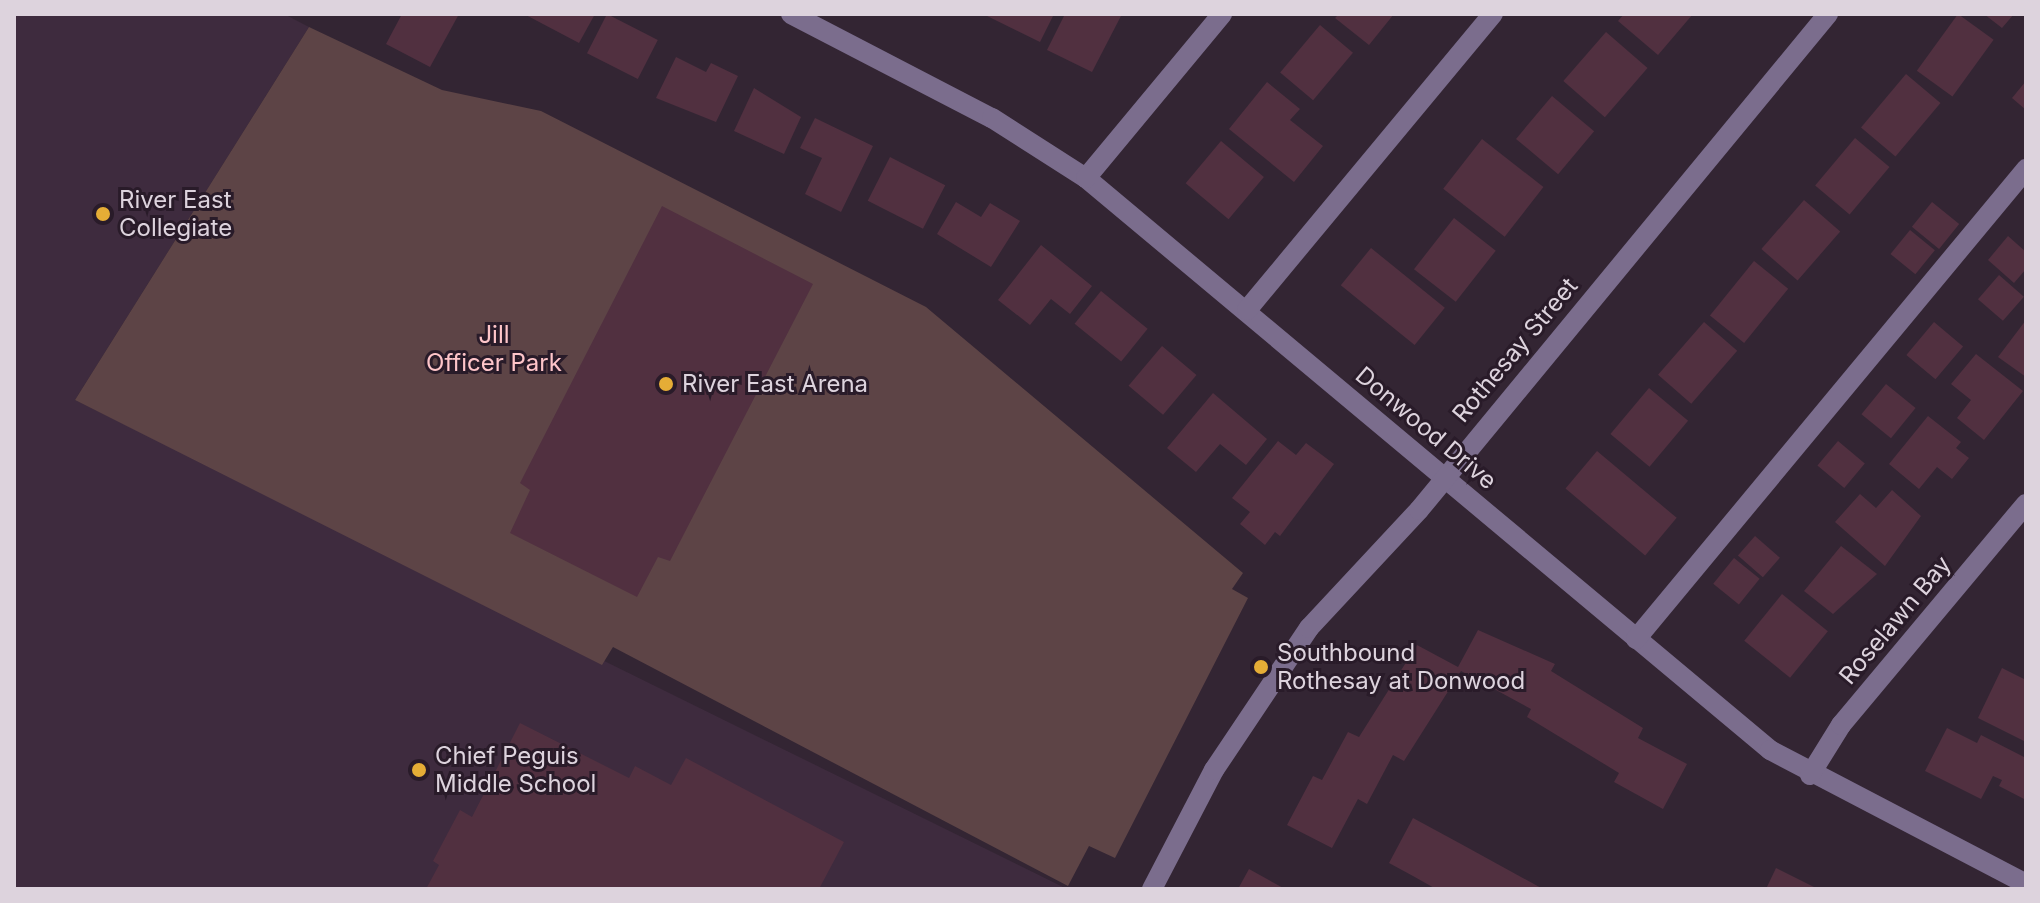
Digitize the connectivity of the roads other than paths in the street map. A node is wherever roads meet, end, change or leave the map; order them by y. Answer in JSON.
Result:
{"nodes":[{"id":1,"x":791,"y":14,"type":"edge"},
{"id":2,"x":1222,"y":14,"type":"edge"},
{"id":3,"x":1493,"y":14,"type":"edge"},
{"id":4,"x":1828,"y":14,"type":"edge"},
{"id":5,"x":2026,"y":169,"type":"edge"},
{"id":6,"x":1086,"y":178,"type":"junction"},
{"id":7,"x":1247,"y":310,"type":"junction"},
{"id":8,"x":1442,"y":477,"type":"junction"},
{"id":9,"x":2026,"y":504,"type":"edge"},
{"id":10,"x":1636,"y":639,"type":"junction"},
{"id":11,"x":1810,"y":775,"type":"junction"},
{"id":12,"x":2026,"y":884,"type":"edge"},
{"id":13,"x":1152,"y":889,"type":"edge"}],
"edges":[{"from":1,"to":6,"type":"street","name":"Donwood Drive"},
{"from":2,"to":6,"type":"street"},
{"from":3,"to":7,"type":"street"},
{"from":4,"to":8,"type":"street","name":"Rothesay Street"},
{"from":5,"to":10,"type":"street"},
{"from":6,"to":7,"type":"street","name":"Donwood Drive"},
{"from":7,"to":8,"type":"street","name":"Donwood Drive"},
{"from":8,"to":10,"type":"street","name":"Donwood Drive"},
{"from":8,"to":13,"type":"street","name":"Rothesay Street"},
{"from":9,"to":11,"type":"street","name":"Roselawn Bay"},
{"from":10,"to":11,"type":"street","name":"Donwood Drive"},
{"from":11,"to":12,"type":"street","name":"Donwood Drive"}]}
